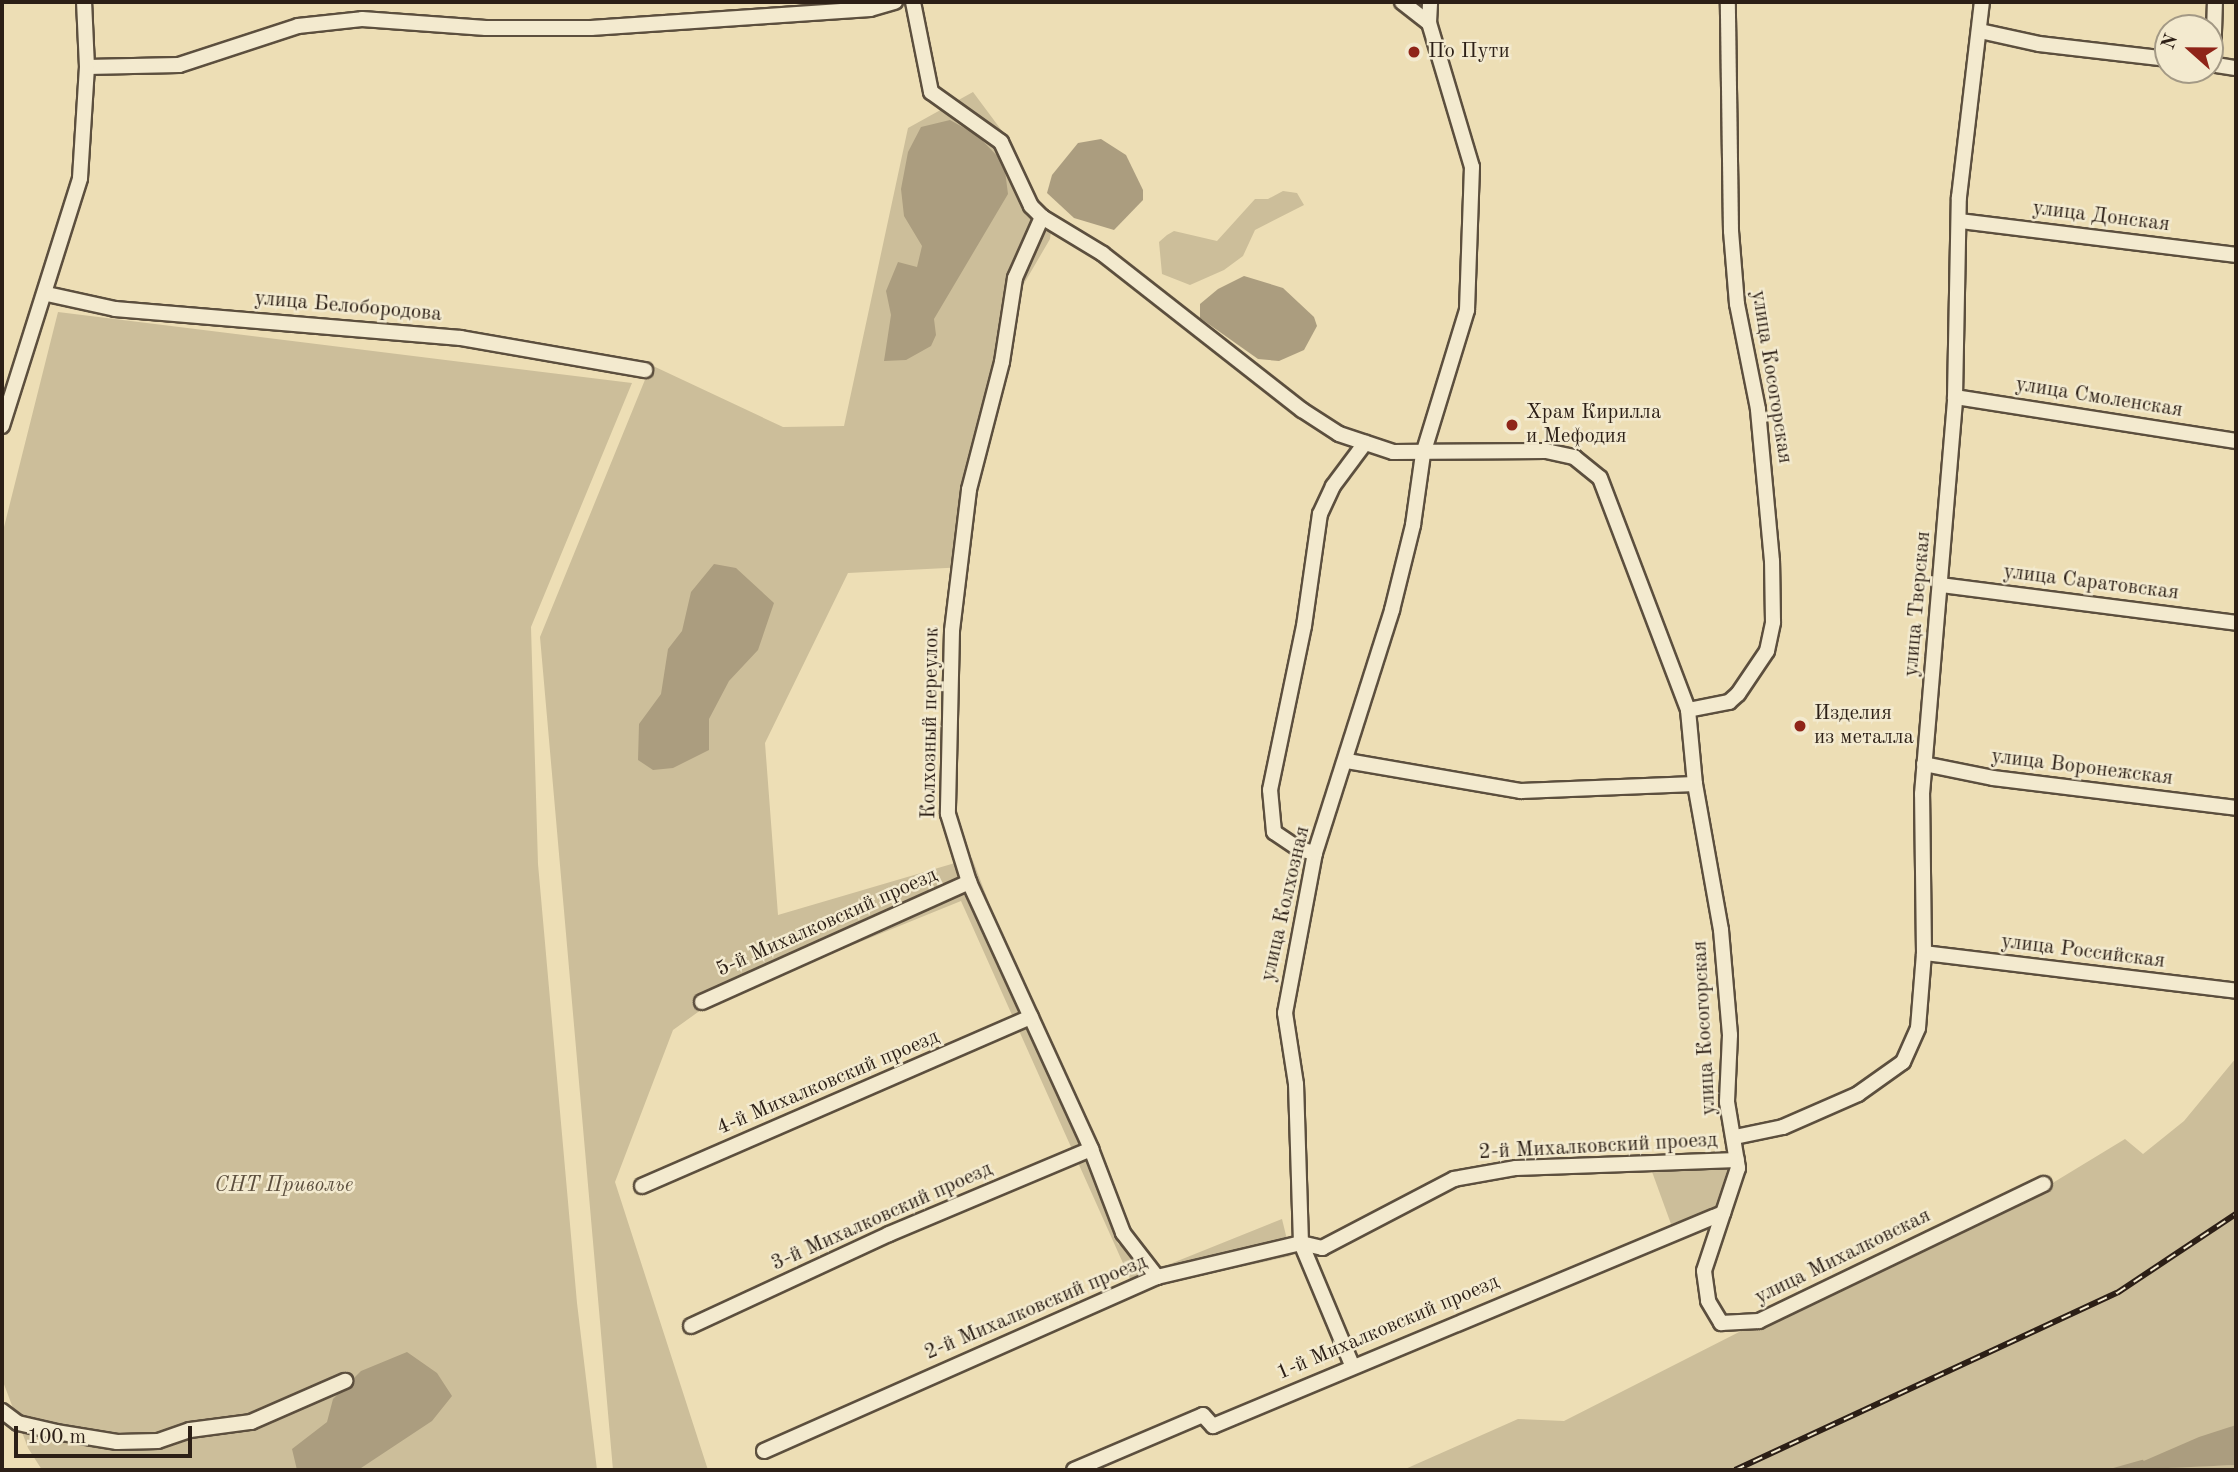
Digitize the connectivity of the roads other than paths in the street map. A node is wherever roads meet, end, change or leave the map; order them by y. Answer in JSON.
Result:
{"nodes":[{"id":1,"x":84,"y":2,"type":"edge"},
{"id":2,"x":895,"y":2,"type":"edge"},
{"id":3,"x":914,"y":2,"type":"edge"},
{"id":4,"x":1402,"y":2,"type":"edge"},
{"id":5,"x":1430,"y":2,"type":"edge"},
{"id":6,"x":1728,"y":2,"type":"edge"},
{"id":7,"x":1982,"y":2,"type":"edge"},
{"id":8,"x":1429,"y":23,"type":"junction"},
{"id":9,"x":1980,"y":31,"type":"junction"},
{"id":10,"x":2154,"y":57,"type":"edge"},
{"id":11,"x":87,"y":67,"type":"junction"},
{"id":12,"x":1042,"y":217,"type":"junction"},
{"id":13,"x":1960,"y":221,"type":"junction"},
{"id":14,"x":2236,"y":256,"type":"edge"},
{"id":15,"x":47,"y":294,"type":"junction"},
{"id":16,"x":645,"y":370,"type":"dead end"},
{"id":17,"x":1955,"y":397,"type":"junction"},
{"id":18,"x":2,"y":426,"type":"edge"},
{"id":19,"x":2236,"y":441,"type":"edge"},
{"id":20,"x":1365,"y":443,"type":"junction"},
{"id":21,"x":1423,"y":454,"type":"junction"},
{"id":22,"x":1941,"y":585,"type":"junction"},
{"id":23,"x":2236,"y":623,"type":"edge"},
{"id":24,"x":1688,"y":710,"type":"junction"},
{"id":25,"x":1347,"y":761,"type":"junction"},
{"id":26,"x":1924,"y":764,"type":"junction"},
{"id":27,"x":1695,"y":784,"type":"junction"},
{"id":28,"x":2236,"y":808,"type":"edge"},
{"id":29,"x":1315,"y":853,"type":"junction"},
{"id":30,"x":969,"y":882,"type":"junction"},
{"id":31,"x":1923,"y":953,"type":"junction"},
{"id":32,"x":2236,"y":992,"type":"edge"},
{"id":33,"x":702,"y":1002,"type":"dead end"},
{"id":34,"x":1031,"y":1017,"type":"junction"},
{"id":35,"x":1735,"y":1137,"type":"junction"},
{"id":36,"x":1091,"y":1149,"type":"junction"},
{"id":37,"x":1737,"y":1160,"type":"junction"},
{"id":38,"x":2044,"y":1184,"type":"dead end"},
{"id":39,"x":642,"y":1186,"type":"dead end"},
{"id":40,"x":1723,"y":1213,"type":"junction"},
{"id":41,"x":1301,"y":1243,"type":"junction"},
{"id":42,"x":1157,"y":1277,"type":"junction"},
{"id":43,"x":691,"y":1326,"type":"dead end"},
{"id":44,"x":1352,"y":1365,"type":"junction"},
{"id":45,"x":345,"y":1381,"type":"dead end"},
{"id":46,"x":2,"y":1411,"type":"edge"},
{"id":47,"x":764,"y":1451,"type":"dead end"},
{"id":48,"x":1074,"y":1470,"type":"edge"}],
"edges":[{"from":1,"to":11,"type":"street"},
{"from":2,"to":11,"type":"street"},
{"from":3,"to":12,"type":"street"},
{"from":4,"to":8,"type":"street"},
{"from":5,"to":8,"type":"street","name":"улица Колхозная"},
{"from":6,"to":24,"type":"street","name":"улица Косогорская"},
{"from":7,"to":9,"type":"street","name":"улица Тверская"},
{"from":8,"to":21,"type":"street","name":"улица Колхозная"},
{"from":9,"to":10,"type":"street"},
{"from":9,"to":13,"type":"street","name":"улица Тверская"},
{"from":11,"to":15,"type":"street"},
{"from":12,"to":20,"type":"street","name":"улица Косогорская"},
{"from":12,"to":30,"type":"street","name":"Колхозный переулок"},
{"from":13,"to":14,"type":"street","name":"улица Донская"},
{"from":13,"to":17,"type":"street","name":"улица Тверская"},
{"from":15,"to":16,"type":"street","name":"улица Белобородова"},
{"from":15,"to":18,"type":"street"},
{"from":17,"to":19,"type":"street","name":"улица Смоленская"},
{"from":17,"to":22,"type":"street","name":"улица Тверская"},
{"from":20,"to":21,"type":"street","name":"улица Косогорская"},
{"from":20,"to":29,"type":"street"},
{"from":21,"to":24,"type":"street","name":"улица Косогорская"},
{"from":21,"to":25,"type":"street","name":"улица Колхозная"},
{"from":22,"to":23,"type":"street","name":"улица Саратовская"},
{"from":22,"to":26,"type":"street","name":"улица Тверская"},
{"from":24,"to":27,"type":"street","name":"улица Косогорская"},
{"from":25,"to":27,"type":"street"},
{"from":25,"to":29,"type":"street","name":"улица Колхозная"},
{"from":26,"to":28,"type":"street","name":"улица Воронежская"},
{"from":26,"to":31,"type":"street","name":"улица Тверская"},
{"from":27,"to":35,"type":"street","name":"улица Косогорская"},
{"from":29,"to":41,"type":"street","name":"улица Колхозная"},
{"from":30,"to":33,"type":"street","name":"5-й Михалковский проезд"},
{"from":30,"to":34,"type":"street","name":"Колхозный переулок"},
{"from":31,"to":32,"type":"street","name":"улица Российская"},
{"from":31,"to":35,"type":"street","name":"улица Тверская"},
{"from":34,"to":36,"type":"street","name":"Колхозный переулок"},
{"from":34,"to":39,"type":"street","name":"4-й Михалковский проезд"},
{"from":35,"to":37,"type":"street","name":"улица Михалковская"},
{"from":36,"to":42,"type":"street","name":"Колхозный переулок"},
{"from":36,"to":43,"type":"street","name":"3-й Михалковский проезд"},
{"from":37,"to":40,"type":"street","name":"улица Михалковская"},
{"from":37,"to":41,"type":"street","name":"2-й Михалковский проезд"},
{"from":38,"to":40,"type":"street","name":"улица Михалковская"},
{"from":40,"to":44,"type":"street","name":"1-й Михалковский проезд"},
{"from":41,"to":42,"type":"street","name":"2-й Михалковский проезд"},
{"from":41,"to":44,"type":"street","name":"улица Колхозная"},
{"from":42,"to":47,"type":"street","name":"2-й Михалковский проезд"},
{"from":44,"to":48,"type":"street","name":"1-й Михалковский проезд"},
{"from":45,"to":46,"type":"street"}]}
